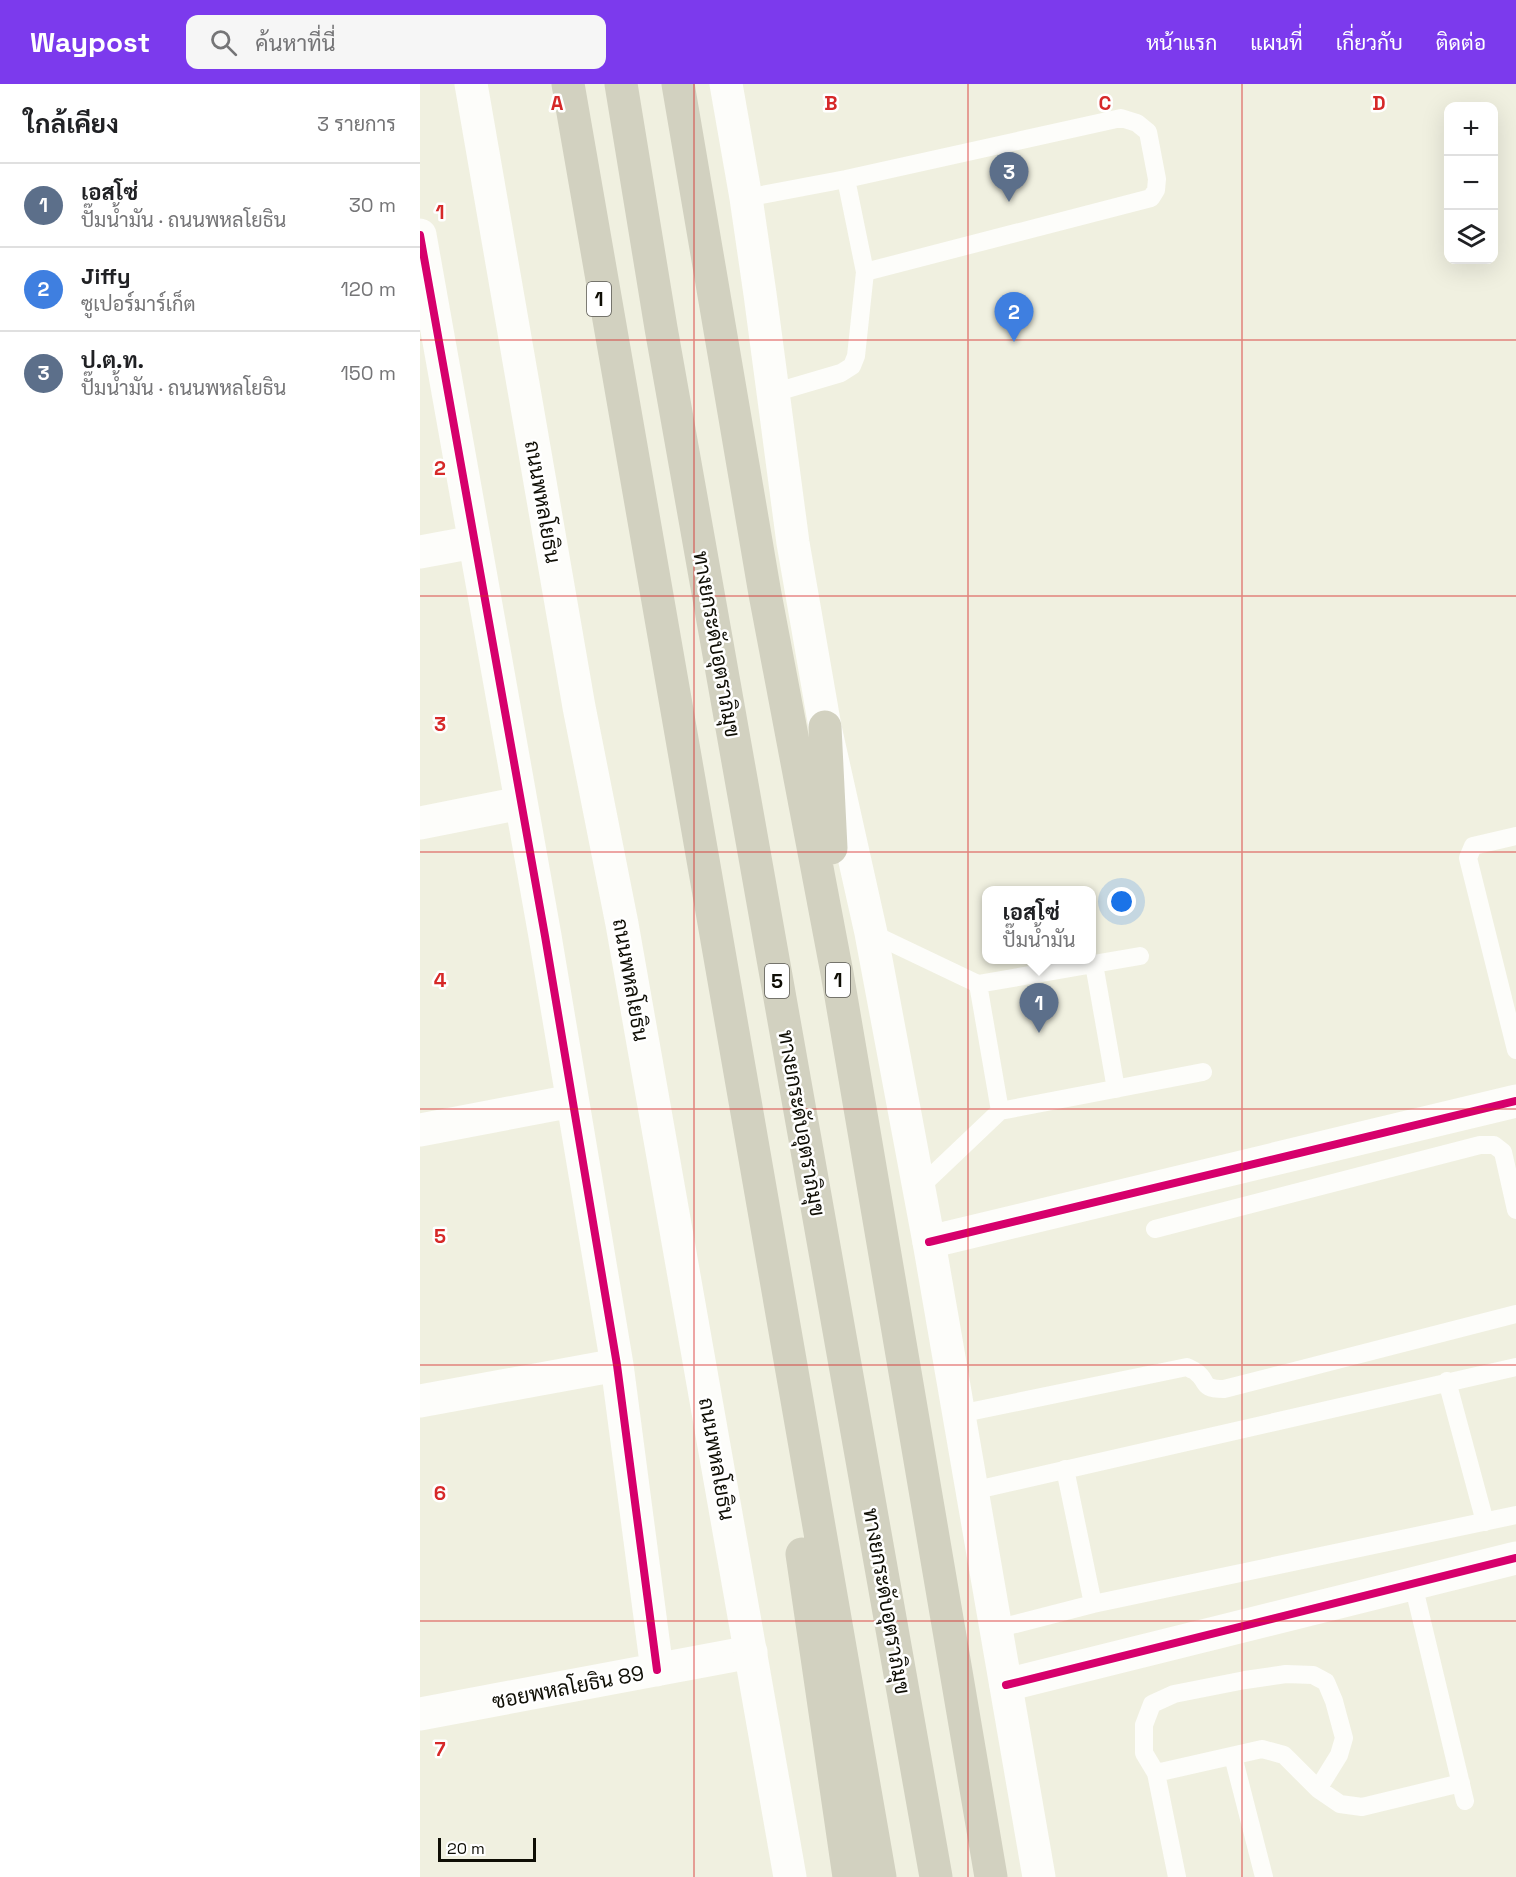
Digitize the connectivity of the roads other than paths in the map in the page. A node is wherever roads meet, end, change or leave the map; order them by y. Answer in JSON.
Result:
{"nodes":[{"id":1,"x":471,"y":84,"type":"edge"},
{"id":2,"x":562,"y":84,"type":"edge"},
{"id":3,"x":568,"y":84,"type":"edge"},
{"id":4,"x":621,"y":84,"type":"edge"},
{"id":5,"x":678,"y":84,"type":"edge"},
{"id":6,"x":726,"y":84,"type":"edge"},
{"id":7,"x":846,"y":179,"type":"junction"},
{"id":8,"x":746,"y":198,"type":"junction"},
{"id":9,"x":421,"y":243,"type":"edge"},
{"id":10,"x":865,"y":272,"type":"junction"},
{"id":11,"x":773,"y":393,"type":"junction"},
{"id":12,"x":474,"y":542,"type":"junction"},
{"id":13,"x":420,"y":552,"type":"edge"},
{"id":14,"x":825,"y":727,"type":"junction"},
{"id":15,"x":521,"y":803,"type":"junction"},
{"id":16,"x":420,"y":823,"type":"edge"},
{"id":17,"x":1516,"y":836,"type":"edge"},
{"id":18,"x":871,"y":933,"type":"junction"},
{"id":19,"x":1140,"y":956,"type":"dead end"},
{"id":20,"x":1094,"y":964,"type":"joint"},
{"id":21,"x":1096,"y":964,"type":"edge"},
{"id":22,"x":837,"y":973,"type":"junction"},
{"id":23,"x":978,"y":984,"type":"junction"},
{"id":24,"x":1516,"y":1050,"type":"edge"},
{"id":25,"x":1203,"y":1072,"type":"dead end"},
{"id":26,"x":1116,"y":1089,"type":"junction"},
{"id":27,"x":572,"y":1101,"type":"junction"},
{"id":28,"x":1516,"y":1101,"type":"edge"},
{"id":29,"x":1000,"y":1111,"type":"junction"},
{"id":30,"x":420,"y":1130,"type":"edge"},
{"id":31,"x":919,"y":1188,"type":"junction"},
{"id":32,"x":1516,"y":1210,"type":"edge"},
{"id":33,"x":1155,"y":1229,"type":"dead end"},
{"id":34,"x":929,"y":1242,"type":"junction"},
{"id":35,"x":1516,"y":1314,"type":"edge"},
{"id":36,"x":617,"y":1365,"type":"junction"},
{"id":37,"x":1516,"y":1367,"type":"edge"},
{"id":38,"x":1447,"y":1381,"type":"junction"},
{"id":39,"x":420,"y":1401,"type":"edge"},
{"id":40,"x":959,"y":1414,"type":"junction"},
{"id":41,"x":1065,"y":1469,"type":"junction"},
{"id":42,"x":972,"y":1491,"type":"junction"},
{"id":43,"x":1516,"y":1515,"type":"edge"},
{"id":44,"x":1485,"y":1522,"type":"junction"},
{"id":45,"x":1516,"y":1558,"type":"edge"},
{"id":46,"x":1413,"y":1584,"type":"junction"},
{"id":47,"x":1093,"y":1604,"type":"junction"},
{"id":48,"x":996,"y":1629,"type":"junction"},
{"id":49,"x":751,"y":1652,"type":"junction"},
{"id":50,"x":657,"y":1670,"type":"junction"},
{"id":51,"x":1006,"y":1685,"type":"junction"},
{"id":52,"x":420,"y":1714,"type":"edge"},
{"id":53,"x":1233,"y":1756,"type":"junction"},
{"id":54,"x":1156,"y":1773,"type":"junction"},
{"id":55,"x":1318,"y":1789,"type":"junction"},
{"id":56,"x":790,"y":1877,"type":"edge"},
{"id":57,"x":849,"y":1877,"type":"edge"},
{"id":58,"x":880,"y":1877,"type":"edge"},
{"id":59,"x":936,"y":1877,"type":"edge"},
{"id":60,"x":990,"y":1877,"type":"edge"},
{"id":61,"x":1039,"y":1877,"type":"edge"},
{"id":62,"x":1177,"y":1877,"type":"edge"},
{"id":63,"x":1264,"y":1877,"type":"edge"}],
"edges":[{"from":1,"to":49,"type":"main road","name":"ถนนพหลโยธิน"},
{"from":2,"to":57,"type":"highway","number":"1"},
{"from":3,"to":58,"type":"highway"},
{"from":4,"to":59,"type":"highway","name":"ทางยกระดับอุตราภิมุข","number":"5"},
{"from":5,"to":22,"type":"highway","number":"1"},
{"from":6,"to":8,"type":"main road","number":"1"},
{"from":7,"to":8,"type":"lane"},
{"from":7,"to":10,"type":"lane"},
{"from":7,"to":10,"type":"lane"},
{"from":8,"to":11,"type":"main road","number":"1"},
{"from":9,"to":12,"type":"main road"},
{"from":10,"to":11,"type":"lane"},
{"from":11,"to":14,"type":"main road","number":"1"},
{"from":12,"to":13,"type":"main road"},
{"from":12,"to":15,"type":"main road"},
{"from":14,"to":18,"type":"main road","number":"1"},
{"from":14,"to":22,"type":"highway"},
{"from":15,"to":16,"type":"main road"},
{"from":15,"to":27,"type":"main road"},
{"from":17,"to":24,"type":"lane"},
{"from":18,"to":23,"type":"lane"},
{"from":18,"to":31,"type":"main road","number":"1"},
{"from":19,"to":21,"type":"lane"},
{"from":20,"to":23,"type":"lane"},
{"from":20,"to":26,"type":"lane"},
{"from":22,"to":60,"type":"highway","number":"1"},
{"from":23,"to":29,"type":"lane"},
{"from":25,"to":26,"type":"lane"},
{"from":26,"to":29,"type":"lane"},
{"from":27,"to":30,"type":"main road"},
{"from":27,"to":36,"type":"main road"},
{"from":28,"to":34,"type":"main road"},
{"from":29,"to":31,"type":"lane"},
{"from":31,"to":34,"type":"main road","number":"1"},
{"from":32,"to":33,"type":"lane"},
{"from":34,"to":40,"type":"main road","number":"1"},
{"from":35,"to":40,"type":"lane"},
{"from":36,"to":39,"type":"main road"},
{"from":36,"to":50,"type":"main road"},
{"from":37,"to":38,"type":"lane"},
{"from":38,"to":41,"type":"lane"},
{"from":38,"to":44,"type":"lane"},
{"from":40,"to":42,"type":"main road","number":"1"},
{"from":41,"to":42,"type":"lane"},
{"from":41,"to":47,"type":"lane"},
{"from":42,"to":48,"type":"main road","number":"1"},
{"from":43,"to":44,"type":"lane"},
{"from":44,"to":47,"type":"lane"},
{"from":45,"to":46,"type":"main road"},
{"from":46,"to":51,"type":"main road"},
{"from":46,"to":55,"type":"lane"},
{"from":47,"to":48,"type":"lane"},
{"from":48,"to":51,"type":"main road","number":"1"},
{"from":49,"to":50,"type":"main road","name":"ซอยพหลโยธิน 89"},
{"from":49,"to":56,"type":"main road","name":"ถนนพหลโยธิน"},
{"from":50,"to":52,"type":"main road","name":"ซอยพหลโยธิน 89"},
{"from":51,"to":61,"type":"main road","number":"1"},
{"from":53,"to":54,"type":"lane"},
{"from":53,"to":55,"type":"lane"},
{"from":53,"to":63,"type":"lane"},
{"from":54,"to":55,"type":"lane"},
{"from":54,"to":62,"type":"lane"}]}
